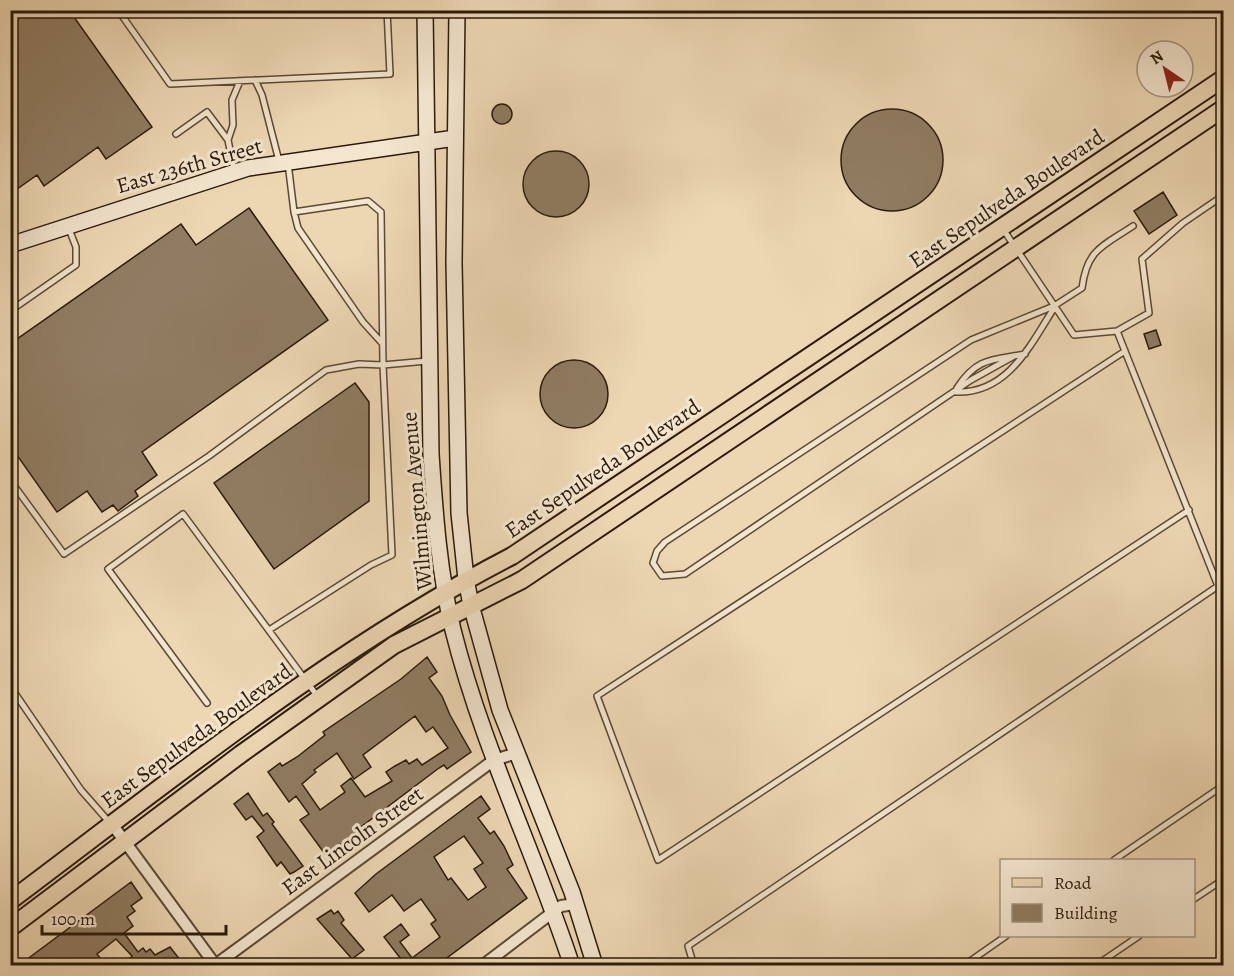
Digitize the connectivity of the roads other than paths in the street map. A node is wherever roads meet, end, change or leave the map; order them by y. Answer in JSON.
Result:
{"nodes":[{"id":1,"x":118,"y":10,"type":"edge"},
{"id":2,"x":387,"y":10,"type":"edge"},
{"id":3,"x":425,"y":10,"type":"edge"},
{"id":4,"x":457,"y":10,"type":"edge"},
{"id":5,"x":1224,"y":78,"type":"edge"},
{"id":6,"x":255,"y":80,"type":"junction"},
{"id":7,"x":240,"y":81,"type":"junction"},
{"id":8,"x":1224,"y":108,"type":"edge"},
{"id":9,"x":176,"y":134,"type":"dead end"},
{"id":10,"x":455,"y":138,"type":"junction"},
{"id":11,"x":228,"y":140,"type":"junction"},
{"id":12,"x":426,"y":141,"type":"junction"},
{"id":13,"x":284,"y":162,"type":"junction"},
{"id":14,"x":235,"y":172,"type":"junction"},
{"id":15,"x":1224,"y":195,"type":"edge"},
{"id":16,"x":294,"y":212,"type":"junction"},
{"id":17,"x":67,"y":225,"type":"junction"},
{"id":18,"x":1133,"y":226,"type":"dead end"},
{"id":19,"x":1002,"y":228,"type":"junction"},
{"id":20,"x":10,"y":245,"type":"edge"},
{"id":21,"x":1016,"y":248,"type":"junction"},
{"id":22,"x":1054,"y":306,"type":"junction"},
{"id":23,"x":10,"y":311,"type":"edge"},
{"id":24,"x":1116,"y":331,"type":"junction"},
{"id":25,"x":382,"y":343,"type":"junction"},
{"id":26,"x":1125,"y":351,"type":"junction"},
{"id":27,"x":1025,"y":354,"type":"junction"},
{"id":28,"x":429,"y":361,"type":"junction"},
{"id":29,"x":383,"y":365,"type":"junction"},
{"id":30,"x":954,"y":392,"type":"junction"},
{"id":31,"x":10,"y":480,"type":"edge"},
{"id":32,"x":1189,"y":510,"type":"junction"},
{"id":33,"x":466,"y":579,"type":"junction"},
{"id":34,"x":1218,"y":586,"type":"junction"},
{"id":35,"x":446,"y":591,"type":"junction"},
{"id":36,"x":1224,"y":593,"type":"edge"},
{"id":37,"x":471,"y":605,"type":"junction"},
{"id":38,"x":451,"y":616,"type":"junction"},
{"id":39,"x":269,"y":630,"type":"junction"},
{"id":40,"x":307,"y":681,"type":"junction"},
{"id":41,"x":10,"y":686,"type":"edge"},
{"id":42,"x":320,"y":698,"type":"junction"},
{"id":43,"x":207,"y":703,"type":"dead end"},
{"id":44,"x":517,"y":753,"type":"junction"},
{"id":45,"x":494,"y":760,"type":"junction"},
{"id":46,"x":1224,"y":785,"type":"edge"},
{"id":47,"x":112,"y":824,"type":"junction"},
{"id":48,"x":126,"y":842,"type":"junction"},
{"id":49,"x":1117,"y":859,"type":"edge"},
{"id":50,"x":1224,"y":879,"type":"edge"},
{"id":51,"x":1195,"y":898,"type":"edge"},
{"id":52,"x":10,"y":900,"type":"edge"},
{"id":53,"x":575,"y":904,"type":"junction"},
{"id":54,"x":554,"y":912,"type":"junction"},
{"id":55,"x":10,"y":928,"type":"edge"},
{"id":56,"x":1005,"y":937,"type":"edge"},
{"id":57,"x":1138,"y":937,"type":"edge"},
{"id":58,"x":215,"y":965,"type":"edge"},
{"id":59,"x":482,"y":966,"type":"edge"},
{"id":60,"x":572,"y":966,"type":"edge"},
{"id":61,"x":595,"y":966,"type":"edge"},
{"id":62,"x":694,"y":966,"type":"edge"},
{"id":63,"x":963,"y":966,"type":"edge"},
{"id":64,"x":1095,"y":966,"type":"edge"}],
"edges":[{"from":1,"to":7,"type":"lane"},
{"from":2,"to":6,"type":"lane"},
{"from":3,"to":12,"type":"main road","name":"Wilmington Avenue"},
{"from":4,"to":10,"type":"main road","name":"Wilmington Avenue"},
{"from":5,"to":19,"type":"main road","name":"East Sepulveda Boulevard"},
{"from":6,"to":7,"type":"lane"},
{"from":6,"to":13,"type":"lane"},
{"from":7,"to":11,"type":"lane"},
{"from":8,"to":21,"type":"main road","name":"East Sepulveda Boulevard"},
{"from":9,"to":11,"type":"lane"},
{"from":10,"to":12,"type":"main road","name":"East 236th Street"},
{"from":10,"to":33,"type":"main road","name":"Wilmington Avenue"},
{"from":11,"to":14,"type":"lane"},
{"from":12,"to":13,"type":"main road","name":"East 236th Street"},
{"from":12,"to":28,"type":"main road","name":"Wilmington Avenue"},
{"from":13,"to":14,"type":"main road","name":"East 236th Street"},
{"from":13,"to":16,"type":"lane"},
{"from":14,"to":17,"type":"main road","name":"East 236th Street"},
{"from":15,"to":24,"type":"lane"},
{"from":16,"to":25,"type":"lane"},
{"from":16,"to":25,"type":"lane"},
{"from":17,"to":20,"type":"main road","name":"East 236th Street"},
{"from":17,"to":23,"type":"lane"},
{"from":18,"to":22,"type":"lane"},
{"from":19,"to":21,"type":"lane"},
{"from":19,"to":33,"type":"main road","name":"East Sepulveda Boulevard"},
{"from":21,"to":22,"type":"lane"},
{"from":21,"to":37,"type":"main road","name":"East Sepulveda Boulevard"},
{"from":22,"to":24,"type":"lane"},
{"from":22,"to":27,"type":"lane"},
{"from":22,"to":30,"type":"lane"},
{"from":24,"to":26,"type":"lane"},
{"from":25,"to":29,"type":"lane"},
{"from":26,"to":32,"type":"lane"},
{"from":26,"to":32,"type":"lane"},
{"from":27,"to":30,"type":"lane"},
{"from":27,"to":30,"type":"lane"},
{"from":28,"to":29,"type":"lane"},
{"from":28,"to":35,"type":"main road","name":"Wilmington Avenue"},
{"from":29,"to":31,"type":"lane"},
{"from":29,"to":39,"type":"lane"},
{"from":32,"to":34,"type":"lane"},
{"from":33,"to":35,"type":"main road","name":"East Sepulveda Boulevard"},
{"from":33,"to":37,"type":"main road","name":"Wilmington Avenue"},
{"from":34,"to":36,"type":"lane"},
{"from":34,"to":62,"type":"lane"},
{"from":35,"to":38,"type":"main road","name":"Wilmington Avenue"},
{"from":35,"to":40,"type":"main road","name":"East Sepulveda Boulevard"},
{"from":37,"to":38,"type":"main road","name":"East Sepulveda Boulevard"},
{"from":37,"to":44,"type":"main road","name":"Wilmington Avenue"},
{"from":38,"to":42,"type":"main road","name":"East Sepulveda Boulevard"},
{"from":38,"to":45,"type":"main road","name":"Wilmington Avenue"},
{"from":39,"to":40,"type":"lane"},
{"from":39,"to":43,"type":"lane"},
{"from":40,"to":42,"type":"lane"},
{"from":40,"to":47,"type":"main road","name":"East Sepulveda Boulevard"},
{"from":41,"to":47,"type":"lane"},
{"from":42,"to":48,"type":"main road","name":"East Sepulveda Boulevard"},
{"from":44,"to":45,"type":"street","name":"East Lincoln Street"},
{"from":44,"to":53,"type":"main road","name":"Wilmington Avenue"},
{"from":45,"to":54,"type":"main road","name":"Wilmington Avenue"},
{"from":45,"to":58,"type":"street","name":"East Lincoln Street"},
{"from":46,"to":49,"type":"lane"},
{"from":47,"to":48,"type":"street"},
{"from":47,"to":52,"type":"main road","name":"East Sepulveda Boulevard"},
{"from":48,"to":55,"type":"main road","name":"East Sepulveda Boulevard"},
{"from":48,"to":58,"type":"street"},
{"from":50,"to":51,"type":"lane"},
{"from":53,"to":54,"type":"street"},
{"from":53,"to":61,"type":"main road","name":"Wilmington Avenue"},
{"from":54,"to":59,"type":"street"},
{"from":54,"to":60,"type":"main road","name":"Wilmington Avenue"},
{"from":56,"to":63,"type":"lane"},
{"from":57,"to":64,"type":"lane"}]}
